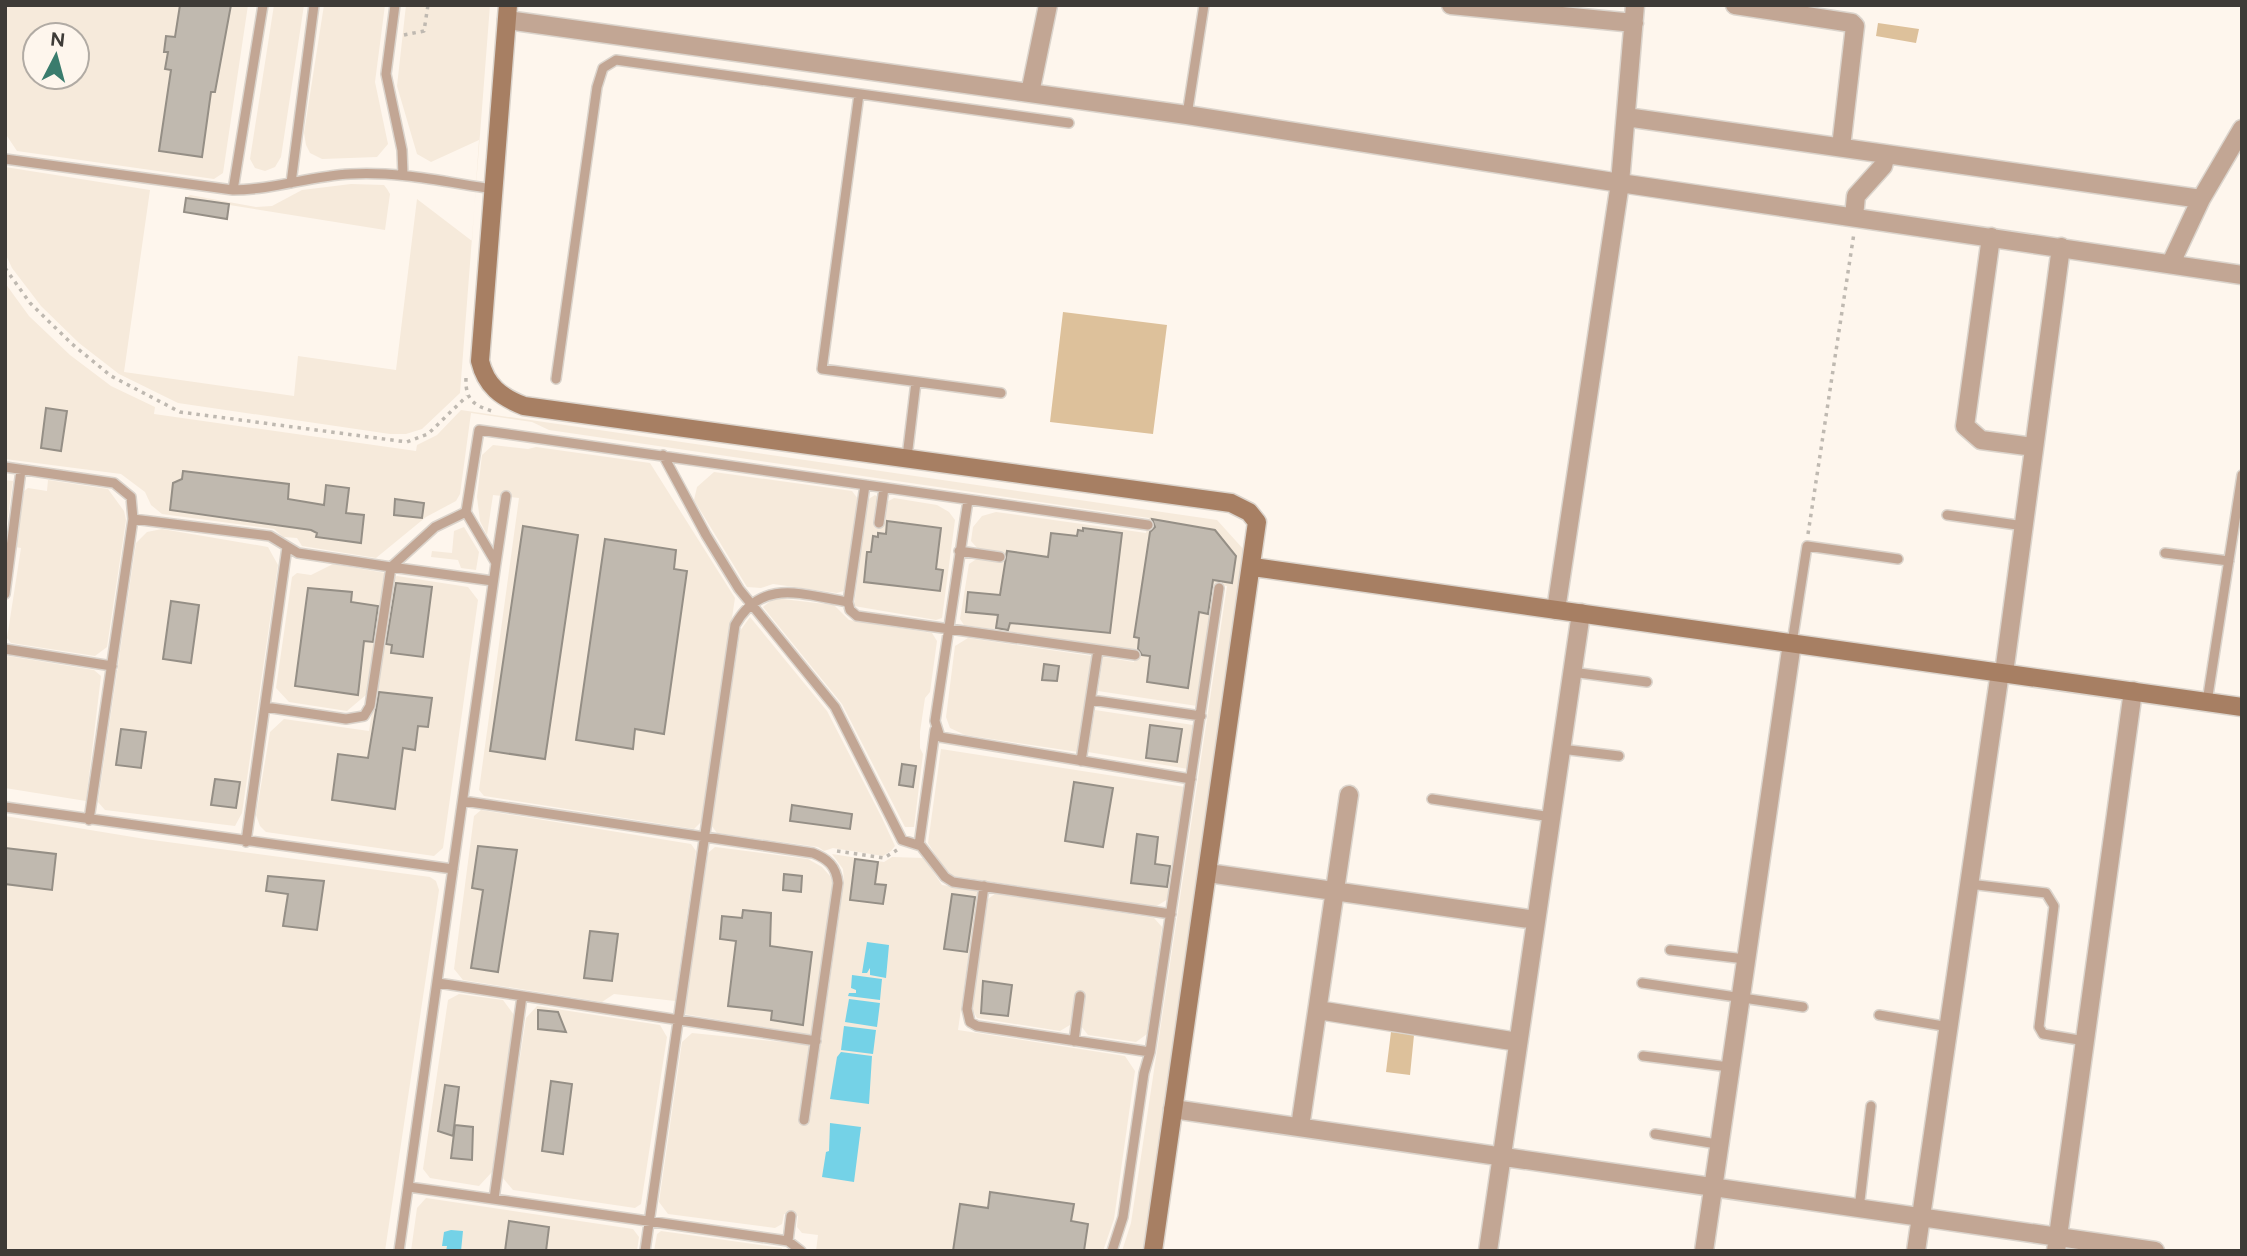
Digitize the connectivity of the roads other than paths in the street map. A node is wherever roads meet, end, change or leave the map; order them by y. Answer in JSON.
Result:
{"nodes":[{"id":1,"x":263,"y":5,"type":"edge"},
{"id":2,"x":314,"y":5,"type":"edge"},
{"id":3,"x":396,"y":5,"type":"edge"},
{"id":4,"x":1048,"y":5,"type":"edge"},
{"id":5,"x":1204,"y":5,"type":"edge"},
{"id":6,"x":1451,"y":5,"type":"edge"},
{"id":7,"x":1735,"y":5,"type":"edge"},
{"id":8,"x":1800,"y":10,"type":"edge"},
{"id":9,"x":508,"y":12,"type":"edge"},
{"id":10,"x":1635,"y":14,"type":"edge"},
{"id":11,"x":1030,"y":93,"type":"junction"},
{"id":12,"x":859,"y":94,"type":"junction"},
{"id":13,"x":1187,"y":115,"type":"junction"},
{"id":14,"x":1626,"y":117,"type":"junction"},
{"id":15,"x":1069,"y":123,"type":"dead end"},
{"id":16,"x":2242,"y":129,"type":"edge"},
{"id":17,"x":1841,"y":147,"type":"junction"},
{"id":18,"x":1886,"y":154,"type":"junction"},
{"id":19,"x":5,"y":159,"type":"edge"},
{"id":20,"x":403,"y":175,"type":"junction"},
{"id":21,"x":291,"y":183,"type":"junction"},
{"id":22,"x":1620,"y":183,"type":"junction"},
{"id":23,"x":493,"y":189,"type":"junction"},
{"id":24,"x":233,"y":190,"type":"junction"},
{"id":25,"x":2201,"y":198,"type":"junction"},
{"id":26,"x":1855,"y":217,"type":"junction"},
{"id":27,"x":1991,"y":237,"type":"junction"},
{"id":28,"x":2061,"y":247,"type":"junction"},
{"id":29,"x":2171,"y":263,"type":"junction"},
{"id":30,"x":2242,"y":275,"type":"edge"},
{"id":31,"x":556,"y":379,"type":"dead end"},
{"id":32,"x":916,"y":382,"type":"junction"},
{"id":33,"x":1001,"y":393,"type":"dead end"},
{"id":34,"x":2034,"y":447,"type":"junction"},
{"id":35,"x":663,"y":455,"type":"junction"},
{"id":36,"x":907,"y":457,"type":"junction"},
{"id":37,"x":5,"y":467,"type":"edge"},
{"id":38,"x":21,"y":470,"type":"junction"},
{"id":39,"x":2242,"y":475,"type":"edge"},
{"id":40,"x":865,"y":485,"type":"junction"},
{"id":41,"x":884,"y":488,"type":"junction"},
{"id":42,"x":506,"y":496,"type":"dead end"},
{"id":43,"x":968,"y":500,"type":"junction"},
{"id":44,"x":467,"y":512,"type":"junction"},
{"id":45,"x":1947,"y":515,"type":"dead end"},
{"id":46,"x":133,"y":519,"type":"junction"},
{"id":47,"x":2238,"y":522,"type":"edge"},
{"id":48,"x":879,"y":523,"type":"dead end"},
{"id":49,"x":1147,"y":526,"type":"dead end"},
{"id":50,"x":2024,"y":526,"type":"junction"},
{"id":51,"x":287,"y":547,"type":"junction"},
{"id":52,"x":959,"y":551,"type":"junction"},
{"id":53,"x":2165,"y":553,"type":"dead end"},
{"id":54,"x":1000,"y":557,"type":"dead end"},
{"id":55,"x":1898,"y":559,"type":"dead end"},
{"id":56,"x":2229,"y":561,"type":"junction"},
{"id":57,"x":496,"y":563,"type":"junction"},
{"id":58,"x":391,"y":566,"type":"junction"},
{"id":59,"x":1253,"y":567,"type":"junction"},
{"id":60,"x":7,"y":568,"type":"edge"},
{"id":61,"x":493,"y":581,"type":"junction"},
{"id":62,"x":1219,"y":588,"type":"dead end"},
{"id":63,"x":5,"y":594,"type":"edge"},
{"id":64,"x":848,"y":602,"type":"junction"},
{"id":65,"x":750,"y":605,"type":"junction"},
{"id":66,"x":1556,"y":610,"type":"junction"},
{"id":67,"x":1581,"y":613,"type":"junction"},
{"id":68,"x":947,"y":628,"type":"junction"},
{"id":69,"x":1792,"y":643,"type":"junction"},
{"id":70,"x":5,"y":649,"type":"edge"},
{"id":71,"x":1098,"y":650,"type":"junction"},
{"id":72,"x":1135,"y":655,"type":"dead end"},
{"id":73,"x":111,"y":666,"type":"junction"},
{"id":74,"x":1572,"y":672,"type":"junction"},
{"id":75,"x":2002,"y":673,"type":"junction"},
{"id":76,"x":1647,"y":682,"type":"dead end"},
{"id":77,"x":2133,"y":691,"type":"junction"},
{"id":78,"x":1091,"y":700,"type":"junction"},
{"id":79,"x":2207,"y":702,"type":"junction"},
{"id":80,"x":265,"y":707,"type":"junction"},
{"id":81,"x":2242,"y":707,"type":"edge"},
{"id":82,"x":1200,"y":716,"type":"junction"},
{"id":83,"x":935,"y":729,"type":"junction"},
{"id":84,"x":1561,"y":749,"type":"junction"},
{"id":85,"x":1619,"y":756,"type":"dead end"},
{"id":86,"x":1082,"y":761,"type":"junction"},
{"id":87,"x":1191,"y":779,"type":"junction"},
{"id":88,"x":1349,"y":795,"type":"dead end"},
{"id":89,"x":1432,"y":799,"type":"dead end"},
{"id":90,"x":463,"y":801,"type":"junction"},
{"id":91,"x":5,"y":807,"type":"edge"},
{"id":92,"x":1551,"y":817,"type":"junction"},
{"id":93,"x":89,"y":820,"type":"junction"},
{"id":94,"x":705,"y":839,"type":"junction"},
{"id":95,"x":246,"y":842,"type":"junction"},
{"id":96,"x":914,"y":844,"type":"junction"},
{"id":97,"x":453,"y":869,"type":"junction"},
{"id":98,"x":1208,"y":873,"type":"junction"},
{"id":99,"x":1969,"y":884,"type":"junction"},
{"id":100,"x":984,"y":886,"type":"junction"},
{"id":101,"x":1335,"y":891,"type":"junction"},
{"id":102,"x":1171,"y":914,"type":"junction"},
{"id":103,"x":1536,"y":920,"type":"junction"},
{"id":104,"x":1670,"y":950,"type":"dead end"},
{"id":105,"x":1745,"y":959,"type":"junction"},
{"id":106,"x":438,"y":983,"type":"junction"},
{"id":107,"x":1642,"y":983,"type":"dead end"},
{"id":108,"x":522,"y":996,"type":"junction"},
{"id":109,"x":1080,"y":996,"type":"dead end"},
{"id":110,"x":1739,"y":997,"type":"junction"},
{"id":111,"x":1802,"y":1007,"type":"dead end"},
{"id":112,"x":1318,"y":1010,"type":"junction"},
{"id":113,"x":1879,"y":1015,"type":"dead end"},
{"id":114,"x":677,"y":1020,"type":"junction"},
{"id":115,"x":1949,"y":1027,"type":"junction"},
{"id":116,"x":817,"y":1041,"type":"junction"},
{"id":117,"x":1074,"y":1041,"type":"junction"},
{"id":118,"x":2085,"y":1041,"type":"junction"},
{"id":119,"x":1518,"y":1042,"type":"junction"},
{"id":120,"x":1150,"y":1052,"type":"junction"},
{"id":121,"x":1643,"y":1056,"type":"dead end"},
{"id":122,"x":1729,"y":1067,"type":"junction"},
{"id":123,"x":1871,"y":1106,"type":"dead end"},
{"id":124,"x":1173,"y":1110,"type":"junction"},
{"id":125,"x":804,"y":1120,"type":"dead end"},
{"id":126,"x":1300,"y":1127,"type":"junction"},
{"id":127,"x":1655,"y":1134,"type":"dead end"},
{"id":128,"x":1717,"y":1144,"type":"junction"},
{"id":129,"x":1502,"y":1155,"type":"junction"},
{"id":130,"x":410,"y":1186,"type":"junction"},
{"id":131,"x":1713,"y":1188,"type":"junction"},
{"id":132,"x":494,"y":1199,"type":"junction"},
{"id":133,"x":1859,"y":1209,"type":"junction"},
{"id":134,"x":791,"y":1216,"type":"dead end"},
{"id":135,"x":1921,"y":1217,"type":"junction"},
{"id":136,"x":650,"y":1222,"type":"junction"},
{"id":137,"x":788,"y":1241,"type":"junction"},
{"id":138,"x":2057,"y":1244,"type":"edge"},
{"id":139,"x":399,"y":1251,"type":"edge"},
{"id":140,"x":645,"y":1251,"type":"edge"},
{"id":141,"x":801,"y":1251,"type":"edge"},
{"id":142,"x":1112,"y":1251,"type":"edge"},
{"id":143,"x":1153,"y":1251,"type":"edge"},
{"id":144,"x":1488,"y":1251,"type":"edge"},
{"id":145,"x":1704,"y":1251,"type":"edge"},
{"id":146,"x":1916,"y":1251,"type":"edge"},
{"id":147,"x":2155,"y":1251,"type":"edge"}],
"edges":[{"from":1,"to":24,"type":"lane"},
{"from":2,"to":21,"type":"lane"},
{"from":3,"to":20,"type":"lane"},
{"from":4,"to":11,"type":"street"},
{"from":5,"to":13,"type":"lane"},
{"from":6,"to":10,"type":"street"},
{"from":7,"to":8,"type":"street"},
{"from":8,"to":17,"type":"street"},
{"from":9,"to":11,"type":"street"},
{"from":9,"to":23,"type":"street"},
{"from":10,"to":14,"type":"street"},
{"from":11,"to":13,"type":"street"},
{"from":12,"to":15,"type":"lane"},
{"from":12,"to":31,"type":"lane"},
{"from":12,"to":32,"type":"lane"},
{"from":13,"to":22,"type":"street"},
{"from":14,"to":17,"type":"street"},
{"from":14,"to":22,"type":"street"},
{"from":16,"to":25,"type":"street"},
{"from":17,"to":18,"type":"street"},
{"from":18,"to":25,"type":"street"},
{"from":18,"to":26,"type":"street"},
{"from":19,"to":24,"type":"lane"},
{"from":20,"to":21,"type":"lane"},
{"from":20,"to":23,"type":"lane"},
{"from":21,"to":24,"type":"lane"},
{"from":22,"to":26,"type":"street"},
{"from":22,"to":66,"type":"street"},
{"from":23,"to":36,"type":"street"},
{"from":25,"to":29,"type":"street"},
{"from":26,"to":27,"type":"street"},
{"from":27,"to":28,"type":"street"},
{"from":27,"to":34,"type":"street"},
{"from":28,"to":29,"type":"street"},
{"from":28,"to":34,"type":"street"},
{"from":29,"to":30,"type":"street"},
{"from":32,"to":33,"type":"lane"},
{"from":32,"to":36,"type":"lane"},
{"from":34,"to":50,"type":"street"},
{"from":35,"to":40,"type":"lane"},
{"from":35,"to":44,"type":"lane"},
{"from":35,"to":65,"type":"lane"},
{"from":36,"to":59,"type":"street"},
{"from":37,"to":38,"type":"lane"},
{"from":38,"to":46,"type":"lane"},
{"from":38,"to":60,"type":"lane"},
{"from":39,"to":47,"type":"lane"},
{"from":40,"to":41,"type":"lane"},
{"from":40,"to":64,"type":"lane"},
{"from":41,"to":43,"type":"lane"},
{"from":41,"to":48,"type":"lane"},
{"from":42,"to":57,"type":"lane"},
{"from":43,"to":49,"type":"lane"},
{"from":43,"to":52,"type":"lane"},
{"from":44,"to":57,"type":"lane"},
{"from":44,"to":58,"type":"lane"},
{"from":45,"to":50,"type":"lane"},
{"from":46,"to":51,"type":"lane"},
{"from":46,"to":73,"type":"lane"},
{"from":47,"to":56,"type":"lane"},
{"from":50,"to":75,"type":"street"},
{"from":51,"to":58,"type":"lane"},
{"from":51,"to":80,"type":"lane"},
{"from":52,"to":54,"type":"lane"},
{"from":52,"to":68,"type":"lane"},
{"from":53,"to":56,"type":"lane"},
{"from":55,"to":69,"type":"lane"},
{"from":56,"to":79,"type":"lane"},
{"from":57,"to":61,"type":"lane"},
{"from":58,"to":61,"type":"lane"},
{"from":58,"to":80,"type":"lane"},
{"from":59,"to":66,"type":"street"},
{"from":59,"to":98,"type":"street"},
{"from":60,"to":63,"type":"lane"},
{"from":61,"to":90,"type":"lane"},
{"from":62,"to":82,"type":"lane"},
{"from":64,"to":65,"type":"lane"},
{"from":64,"to":68,"type":"lane"},
{"from":65,"to":94,"type":"lane"},
{"from":65,"to":96,"type":"lane"},
{"from":66,"to":67,"type":"street"},
{"from":67,"to":69,"type":"street"},
{"from":67,"to":74,"type":"street"},
{"from":68,"to":71,"type":"lane"},
{"from":68,"to":83,"type":"lane"},
{"from":69,"to":75,"type":"street"},
{"from":69,"to":105,"type":"street"},
{"from":70,"to":73,"type":"lane"},
{"from":71,"to":72,"type":"lane"},
{"from":71,"to":78,"type":"lane"},
{"from":73,"to":93,"type":"lane"},
{"from":74,"to":76,"type":"lane"},
{"from":74,"to":84,"type":"street"},
{"from":75,"to":77,"type":"street"},
{"from":75,"to":99,"type":"street"},
{"from":77,"to":79,"type":"street"},
{"from":77,"to":118,"type":"street"},
{"from":78,"to":82,"type":"lane"},
{"from":78,"to":86,"type":"lane"},
{"from":79,"to":81,"type":"street"},
{"from":80,"to":95,"type":"lane"},
{"from":82,"to":87,"type":"lane"},
{"from":83,"to":86,"type":"lane"},
{"from":83,"to":96,"type":"lane"},
{"from":84,"to":85,"type":"lane"},
{"from":84,"to":92,"type":"street"},
{"from":86,"to":87,"type":"lane"},
{"from":87,"to":102,"type":"lane"},
{"from":88,"to":101,"type":"street"},
{"from":89,"to":92,"type":"lane"},
{"from":90,"to":94,"type":"lane"},
{"from":90,"to":97,"type":"lane"},
{"from":91,"to":93,"type":"lane"},
{"from":92,"to":103,"type":"street"},
{"from":93,"to":95,"type":"lane"},
{"from":94,"to":114,"type":"lane"},
{"from":94,"to":116,"type":"lane"},
{"from":95,"to":97,"type":"lane"},
{"from":96,"to":100,"type":"lane"},
{"from":97,"to":106,"type":"lane"},
{"from":98,"to":101,"type":"street"},
{"from":98,"to":124,"type":"street"},
{"from":99,"to":115,"type":"street"},
{"from":99,"to":118,"type":"lane"},
{"from":100,"to":102,"type":"lane"},
{"from":100,"to":117,"type":"lane"},
{"from":101,"to":103,"type":"street"},
{"from":101,"to":112,"type":"street"},
{"from":102,"to":120,"type":"lane"},
{"from":103,"to":119,"type":"street"},
{"from":104,"to":105,"type":"lane"},
{"from":105,"to":110,"type":"street"},
{"from":106,"to":108,"type":"lane"},
{"from":106,"to":130,"type":"lane"},
{"from":107,"to":110,"type":"lane"},
{"from":108,"to":114,"type":"lane"},
{"from":108,"to":132,"type":"lane"},
{"from":109,"to":117,"type":"lane"},
{"from":110,"to":111,"type":"lane"},
{"from":110,"to":122,"type":"street"},
{"from":112,"to":119,"type":"street"},
{"from":112,"to":126,"type":"street"},
{"from":113,"to":115,"type":"lane"},
{"from":114,"to":116,"type":"lane"},
{"from":114,"to":136,"type":"lane"},
{"from":115,"to":135,"type":"street"},
{"from":116,"to":125,"type":"lane"},
{"from":117,"to":120,"type":"lane"},
{"from":118,"to":138,"type":"street"},
{"from":119,"to":129,"type":"street"},
{"from":120,"to":142,"type":"lane"},
{"from":121,"to":122,"type":"lane"},
{"from":122,"to":128,"type":"street"},
{"from":123,"to":133,"type":"lane"},
{"from":124,"to":126,"type":"street"},
{"from":124,"to":143,"type":"street"},
{"from":126,"to":129,"type":"street"},
{"from":127,"to":128,"type":"lane"},
{"from":128,"to":131,"type":"street"},
{"from":129,"to":131,"type":"street"},
{"from":129,"to":144,"type":"street"},
{"from":130,"to":132,"type":"lane"},
{"from":130,"to":139,"type":"lane"},
{"from":131,"to":133,"type":"street"},
{"from":131,"to":145,"type":"street"},
{"from":132,"to":136,"type":"lane"},
{"from":133,"to":135,"type":"street"},
{"from":134,"to":137,"type":"lane"},
{"from":135,"to":138,"type":"street"},
{"from":135,"to":146,"type":"street"},
{"from":136,"to":137,"type":"lane"},
{"from":136,"to":140,"type":"lane"},
{"from":137,"to":141,"type":"lane"},
{"from":138,"to":147,"type":"street"}]}
